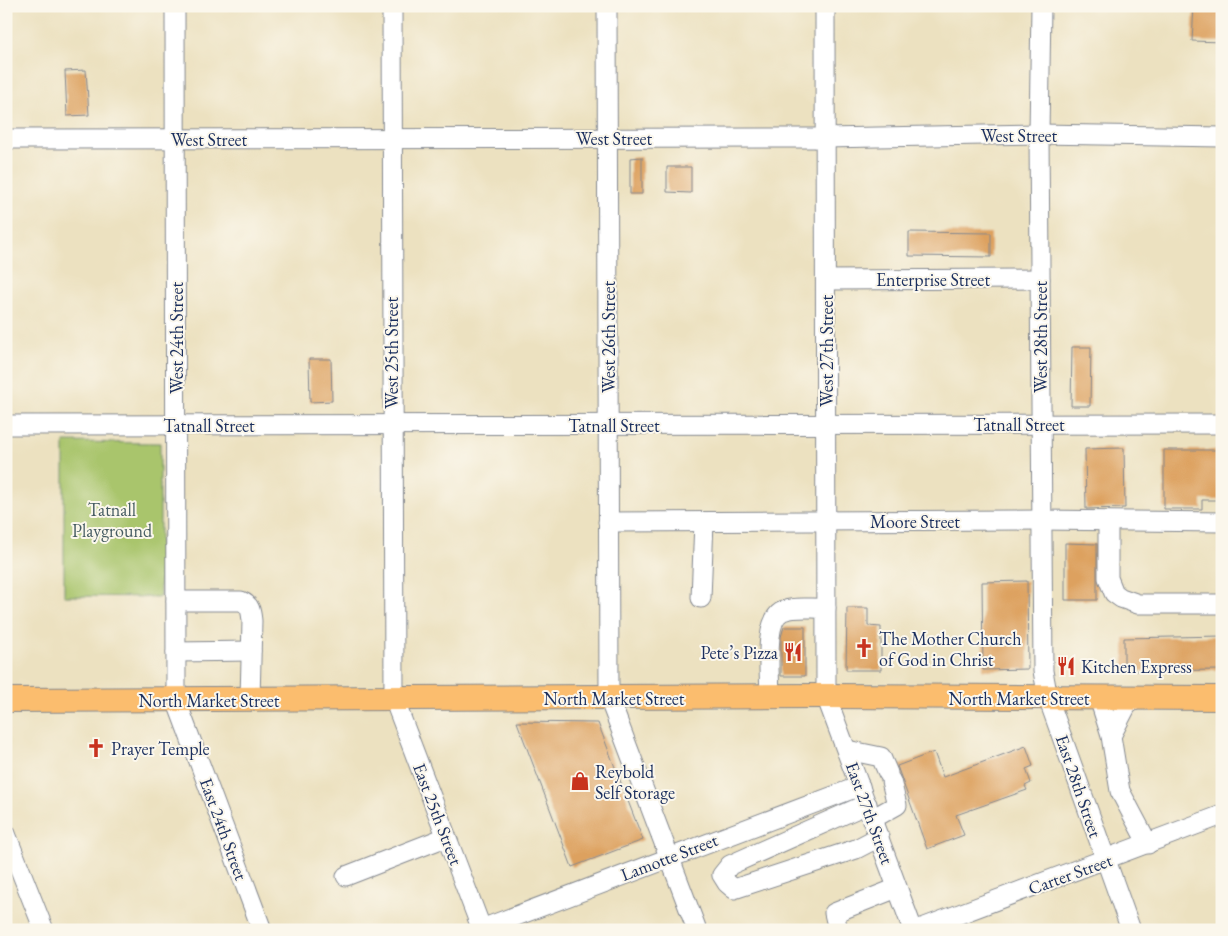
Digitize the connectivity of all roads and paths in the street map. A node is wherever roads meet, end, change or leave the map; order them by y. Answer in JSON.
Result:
{"nodes":[{"id":1,"x":175,"y":6,"type":"edge"},
{"id":2,"x":392,"y":6,"type":"edge"},
{"id":3,"x":607,"y":6,"type":"edge"},
{"id":4,"x":825,"y":6,"type":"edge"},
{"id":5,"x":1041,"y":6,"type":"edge"},
{"id":6,"x":1039,"y":134,"type":"junction"},
{"id":7,"x":1222,"y":137,"type":"edge"},
{"id":8,"x":607,"y":138,"type":"junction"},
{"id":9,"x":825,"y":138,"type":"junction"},
{"id":10,"x":6,"y":139,"type":"edge"},
{"id":11,"x":176,"y":139,"type":"junction"},
{"id":12,"x":392,"y":139,"type":"junction"},
{"id":13,"x":1040,"y":279,"type":"junction"},
{"id":14,"x":826,"y":280,"type":"junction"},
{"id":15,"x":1041,"y":423,"type":"junction"},
{"id":16,"x":1222,"y":424,"type":"edge"},
{"id":17,"x":6,"y":425,"type":"edge"},
{"id":18,"x":176,"y":425,"type":"junction"},
{"id":19,"x":391,"y":425,"type":"junction"},
{"id":20,"x":608,"y":425,"type":"junction"},
{"id":21,"x":826,"y":425,"type":"junction"},
{"id":22,"x":1041,"y":520,"type":"junction"},
{"id":23,"x":608,"y":522,"type":"junction"},
{"id":24,"x":704,"y":522,"type":"junction"},
{"id":25,"x":826,"y":522,"type":"junction"},
{"id":26,"x":1108,"y":522,"type":"junction"},
{"id":27,"x":1222,"y":522,"type":"edge"},
{"id":28,"x":701,"y":598,"type":"dead end"},
{"id":29,"x":176,"y":601,"type":"junction"},
{"id":30,"x":1222,"y":604,"type":"edge"},
{"id":31,"x":826,"y":608,"type":"junction"},
{"id":32,"x":251,"y":651,"type":"junction"},
{"id":33,"x":176,"y":652,"type":"junction"},
{"id":34,"x":770,"y":696,"type":"junction"},
{"id":35,"x":826,"y":696,"type":"junction"},
{"id":36,"x":608,"y":698,"type":"junction"},
{"id":37,"x":1048,"y":698,"type":"junction"},
{"id":38,"x":1099,"y":698,"type":"junction"},
{"id":39,"x":1138,"y":698,"type":"junction"},
{"id":40,"x":1222,"y":698,"type":"edge"},
{"id":41,"x":394,"y":699,"type":"junction"},
{"id":42,"x":6,"y":700,"type":"edge"},
{"id":43,"x":176,"y":700,"type":"junction"},
{"id":44,"x":250,"y":700,"type":"junction"},
{"id":45,"x":1111,"y":736,"type":"junction"},
{"id":46,"x":847,"y":750,"type":"junction"},
{"id":47,"x":860,"y":786,"type":"junction"},
{"id":48,"x":870,"y":812,"type":"junction"},
{"id":49,"x":1222,"y":815,"type":"edge"},
{"id":50,"x":6,"y":834,"type":"edge"},
{"id":51,"x":446,"y":837,"type":"junction"},
{"id":52,"x":879,"y":837,"type":"junction"},
{"id":53,"x":1148,"y":844,"type":"junction"},
{"id":54,"x":670,"y":856,"type":"junction"},
{"id":55,"x":1105,"y":861,"type":"junction"},
{"id":56,"x":346,"y":876,"type":"dead end"},
{"id":57,"x":898,"y":888,"type":"junction"},
{"id":58,"x":481,"y":929,"type":"edge"},
{"id":59,"x":44,"y":930,"type":"edge"},
{"id":60,"x":262,"y":930,"type":"edge"},
{"id":61,"x":697,"y":930,"type":"edge"},
{"id":62,"x":838,"y":930,"type":"edge"},
{"id":63,"x":913,"y":930,"type":"edge"},
{"id":64,"x":917,"y":930,"type":"edge"},
{"id":65,"x":1131,"y":930,"type":"edge"}],
"edges":[{"from":1,"to":11,"type":"street","name":"West 24th Street"},
{"from":2,"to":12,"type":"street","name":"West 25th Street"},
{"from":3,"to":8,"type":"street","name":"West 26th Street"},
{"from":4,"to":9,"type":"street","name":"West 27th Street"},
{"from":5,"to":6,"type":"street","name":"West 28th Street"},
{"from":6,"to":7,"type":"street","name":"West Street"},
{"from":6,"to":9,"type":"street","name":"West Street"},
{"from":6,"to":13,"type":"street","name":"West 28th Street"},
{"from":8,"to":9,"type":"street","name":"West Street"},
{"from":8,"to":12,"type":"street","name":"West Street"},
{"from":8,"to":20,"type":"street","name":"West 26th Street"},
{"from":9,"to":14,"type":"street","name":"West 27th Street"},
{"from":10,"to":11,"type":"street","name":"West Street"},
{"from":11,"to":12,"type":"street","name":"West Street"},
{"from":11,"to":18,"type":"street","name":"West 24th Street"},
{"from":12,"to":19,"type":"street","name":"West 25th Street"},
{"from":13,"to":14,"type":"street","name":"Enterprise Street"},
{"from":13,"to":15,"type":"street","name":"West 28th Street"},
{"from":14,"to":21,"type":"street","name":"West 27th Street"},
{"from":15,"to":16,"type":"street","name":"Tatnall Street"},
{"from":15,"to":21,"type":"street","name":"Tatnall Street"},
{"from":15,"to":22,"type":"street","name":"West 28th Street"},
{"from":17,"to":18,"type":"street","name":"Tatnall Street"},
{"from":18,"to":19,"type":"street","name":"Tatnall Street"},
{"from":18,"to":29,"type":"street","name":"West 24th Street"},
{"from":19,"to":20,"type":"street","name":"Tatnall Street"},
{"from":19,"to":41,"type":"street","name":"West 25th Street"},
{"from":20,"to":21,"type":"street","name":"Tatnall Street"},
{"from":20,"to":23,"type":"street","name":"West 26th Street"},
{"from":21,"to":25,"type":"street","name":"West 27th Street"},
{"from":22,"to":25,"type":"street","name":"Moore Street"},
{"from":22,"to":26,"type":"street","name":"Moore Street"},
{"from":22,"to":37,"type":"street","name":"West 28th Street"},
{"from":23,"to":24,"type":"street","name":"Moore Street"},
{"from":23,"to":36,"type":"street","name":"West 26th Street"},
{"from":24,"to":25,"type":"street","name":"Moore Street"},
{"from":24,"to":28,"type":"street"},
{"from":25,"to":31,"type":"street","name":"West 27th Street"},
{"from":26,"to":27,"type":"street","name":"Moore Street"},
{"from":26,"to":30,"type":"street"},
{"from":29,"to":32,"type":"street"},
{"from":29,"to":33,"type":"street","name":"West 24th Street"},
{"from":31,"to":34,"type":"street"},
{"from":31,"to":35,"type":"street","name":"West 27th Street"},
{"from":32,"to":33,"type":"street"},
{"from":32,"to":44,"type":"street"},
{"from":33,"to":43,"type":"street","name":"West 24th Street"},
{"from":34,"to":35,"type":"main road","name":"North Market Street"},
{"from":34,"to":36,"type":"main road","name":"North Market Street"},
{"from":35,"to":37,"type":"main road","name":"North Market Street"},
{"from":35,"to":46,"type":"street","name":"East 27th Street"},
{"from":36,"to":41,"type":"main road","name":"North Market Street"},
{"from":36,"to":54,"type":"street"},
{"from":37,"to":38,"type":"main road","name":"North Market Street"},
{"from":37,"to":55,"type":"street","name":"East 28th Street"},
{"from":38,"to":39,"type":"main road","name":"North Market Street"},
{"from":38,"to":45,"type":"street"},
{"from":39,"to":40,"type":"main road","name":"North Market Street"},
{"from":39,"to":45,"type":"street"},
{"from":41,"to":44,"type":"main road","name":"North Market Street"},
{"from":41,"to":51,"type":"street","name":"East 25th Street"},
{"from":42,"to":43,"type":"main road","name":"North Market Street"},
{"from":43,"to":44,"type":"main road","name":"North Market Street"},
{"from":43,"to":60,"type":"street","name":"East 24th Street"},
{"from":45,"to":53,"type":"street"},
{"from":46,"to":47,"type":"street","name":"East 27th Street"},
{"from":46,"to":48,"type":"street"},
{"from":47,"to":48,"type":"street","name":"East 27th Street"},
{"from":47,"to":54,"type":"street","name":"Lamotte Street"},
{"from":48,"to":52,"type":"street","name":"East 27th Street"},
{"from":48,"to":52,"type":"street"},
{"from":49,"to":53,"type":"street","name":"Carter Street"},
{"from":50,"to":59,"type":"street"},
{"from":51,"to":56,"type":"street"},
{"from":51,"to":58,"type":"street","name":"East 25th Street"},
{"from":52,"to":57,"type":"street","name":"East 27th Street"},
{"from":53,"to":55,"type":"street","name":"Carter Street"},
{"from":54,"to":58,"type":"street","name":"Lamotte Street"},
{"from":54,"to":61,"type":"street"},
{"from":55,"to":64,"type":"street","name":"Carter Street"},
{"from":55,"to":65,"type":"street","name":"East 28th Street"},
{"from":57,"to":62,"type":"street"},
{"from":57,"to":63,"type":"street","name":"East 27th Street"}]}
